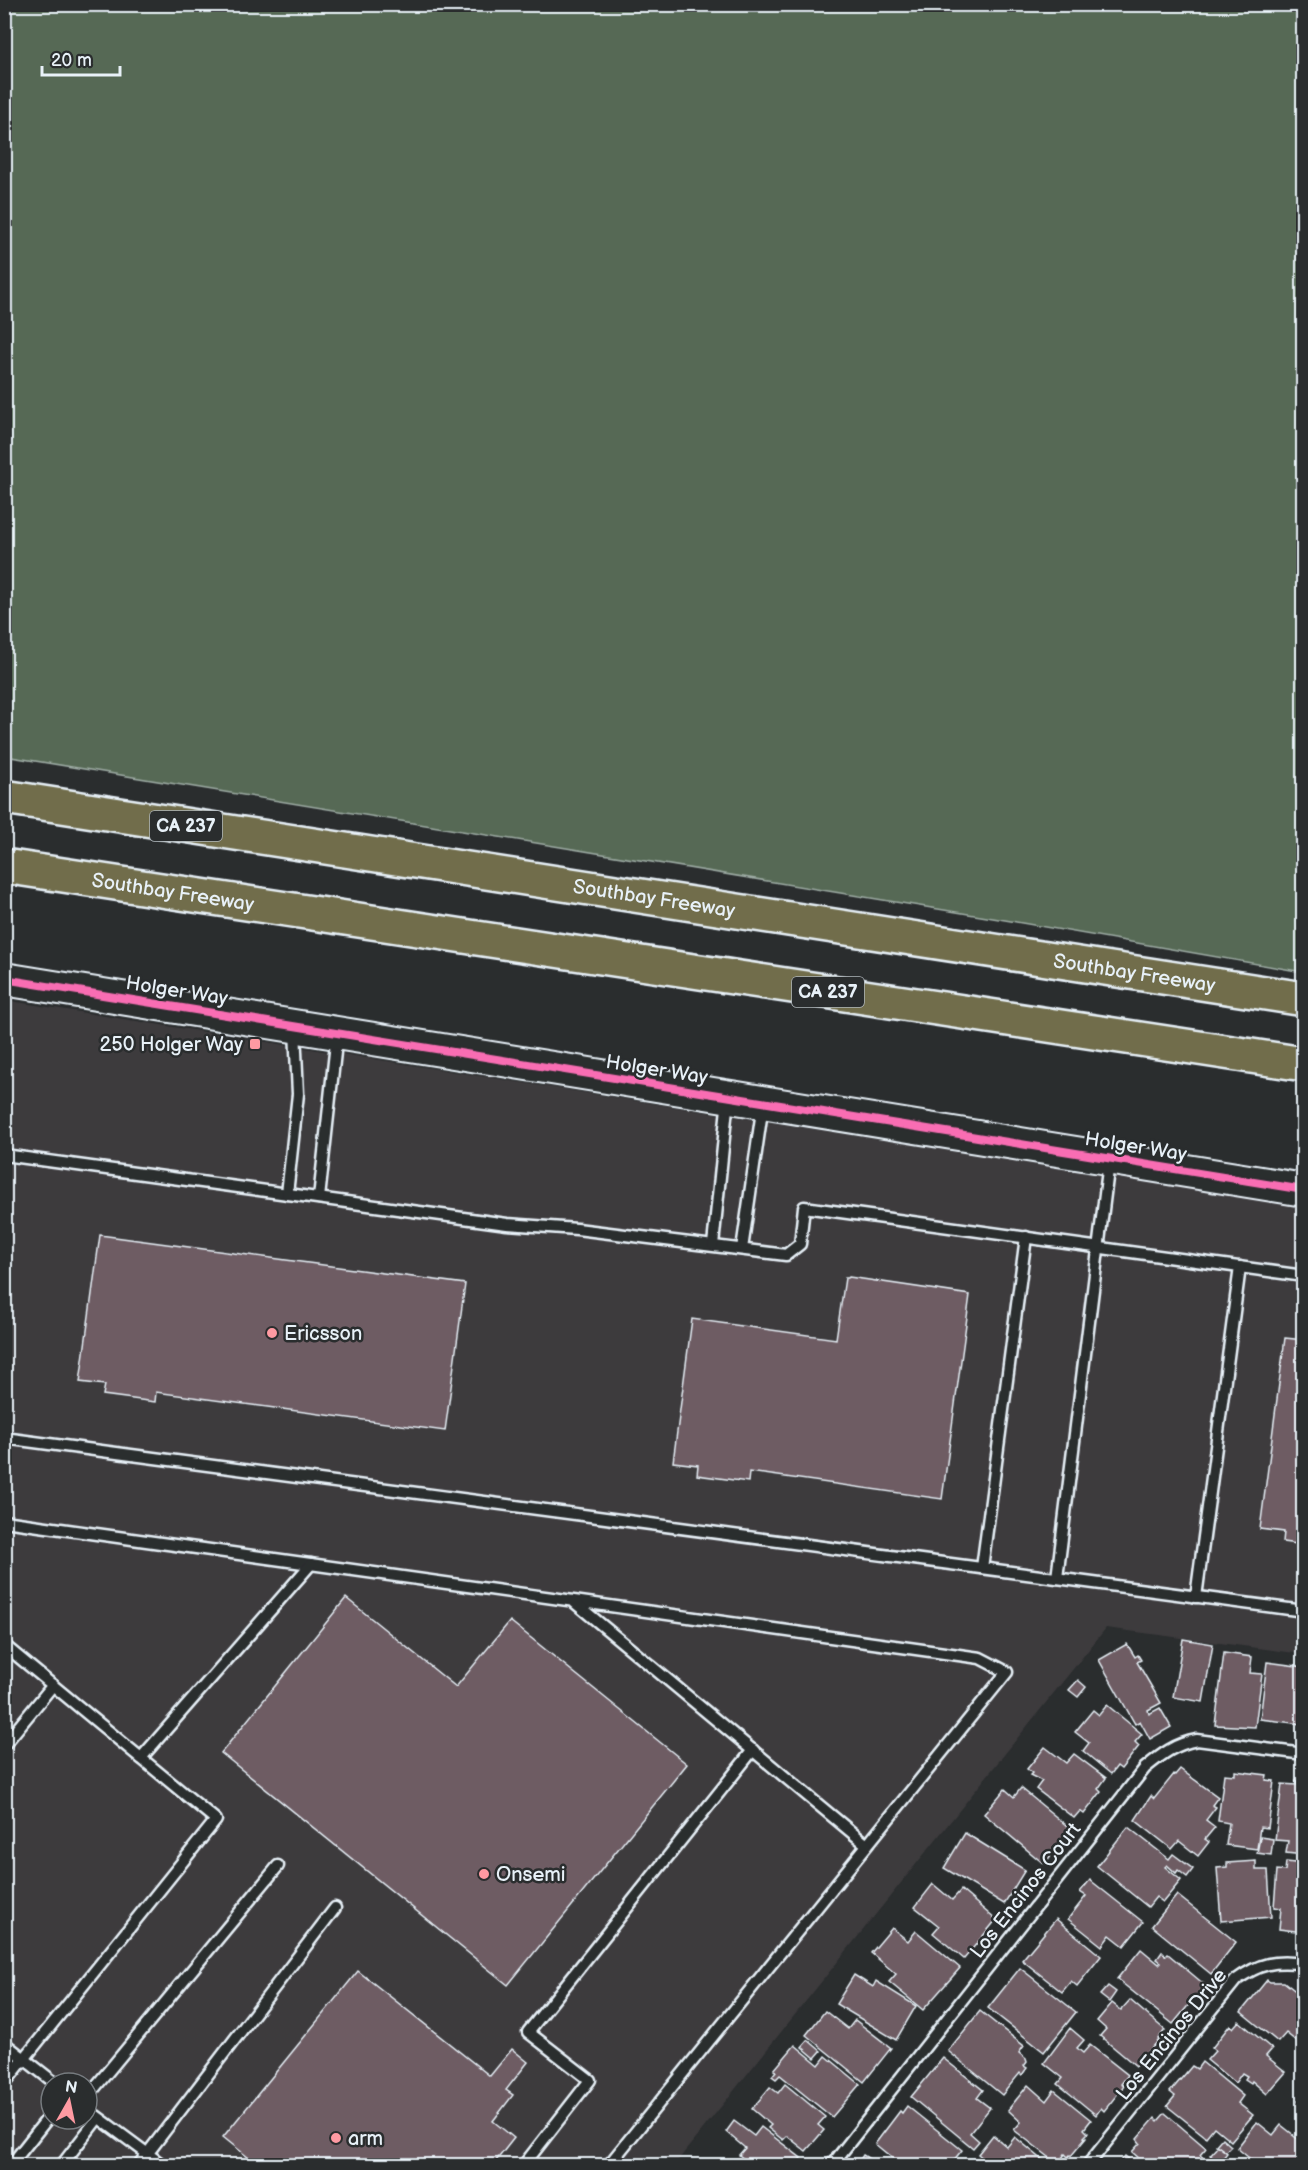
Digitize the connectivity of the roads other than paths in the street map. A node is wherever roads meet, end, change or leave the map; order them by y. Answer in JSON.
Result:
{"nodes":[{"id":1,"x":4,"y":797,"type":"edge"},
{"id":2,"x":4,"y":866,"type":"edge"},
{"id":3,"x":1148,"y":975,"type":"junction"},
{"id":4,"x":4,"y":979,"type":"edge"},
{"id":5,"x":1304,"y":999,"type":"edge"},
{"id":6,"x":1304,"y":1021,"type":"edge"},
{"id":7,"x":294,"y":1026,"type":"junction"},
{"id":8,"x":337,"y":1033,"type":"junction"},
{"id":9,"x":1304,"y":1064,"type":"edge"},
{"id":10,"x":728,"y":1097,"type":"junction"},
{"id":11,"x":763,"y":1103,"type":"junction"},
{"id":12,"x":4,"y":1155,"type":"edge"},
{"id":13,"x":1109,"y":1159,"type":"junction"},
{"id":14,"x":1304,"y":1190,"type":"edge"},
{"id":15,"x":287,"y":1194,"type":"junction"},
{"id":16,"x":319,"y":1198,"type":"junction"},
{"id":17,"x":1026,"y":1237,"type":"junction"},
{"id":18,"x":713,"y":1245,"type":"junction"},
{"id":19,"x":1098,"y":1247,"type":"junction"},
{"id":20,"x":742,"y":1249,"type":"junction"},
{"id":21,"x":1240,"y":1267,"type":"junction"},
{"id":22,"x":1304,"y":1276,"type":"edge"},
{"id":23,"x":4,"y":1438,"type":"edge"},
{"id":24,"x":4,"y":1521,"type":"edge"},
{"id":25,"x":311,"y":1564,"type":"junction"},
{"id":26,"x":982,"y":1568,"type":"junction"},
{"id":27,"x":1057,"y":1578,"type":"junction"},
{"id":28,"x":1196,"y":1597,"type":"junction"},
{"id":29,"x":573,"y":1600,"type":"junction"},
{"id":30,"x":1304,"y":1611,"type":"edge"},
{"id":31,"x":4,"y":1646,"type":"edge"},
{"id":32,"x":52,"y":1685,"type":"junction"},
{"id":33,"x":4,"y":1745,"type":"edge"},
{"id":34,"x":753,"y":1750,"type":"junction"},
{"id":35,"x":1304,"y":1754,"type":"edge"},
{"id":36,"x":141,"y":1758,"type":"junction"},
{"id":37,"x":867,"y":1845,"type":"junction"},
{"id":38,"x":278,"y":1866,"type":"dead end"},
{"id":39,"x":335,"y":1908,"type":"dead end"},
{"id":40,"x":1304,"y":1964,"type":"edge"},
{"id":41,"x":4,"y":2043,"type":"edge"},
{"id":42,"x":25,"y":2059,"type":"junction"},
{"id":43,"x":40,"y":2071,"type":"edge"},
{"id":44,"x":99,"y":2082,"type":"edge"},
{"id":45,"x":4,"y":2084,"type":"edge"},
{"id":46,"x":99,"y":2119,"type":"edge"},
{"id":47,"x":39,"y":2129,"type":"edge"},
{"id":48,"x":88,"y":2131,"type":"edge"},
{"id":49,"x":147,"y":2154,"type":"junction"},
{"id":50,"x":10,"y":2166,"type":"edge"},
{"id":51,"x":61,"y":2166,"type":"edge"},
{"id":52,"x":138,"y":2166,"type":"edge"},
{"id":53,"x":164,"y":2166,"type":"edge"},
{"id":54,"x":523,"y":2166,"type":"edge"},
{"id":55,"x":608,"y":2166,"type":"edge"},
{"id":56,"x":831,"y":2166,"type":"edge"},
{"id":57,"x":1087,"y":2166,"type":"edge"}],
"edges":[{"from":1,"to":3,"type":"highway","name":"Southbay Freeway","number":"CA 237"},
{"from":2,"to":9,"type":"highway","name":"Southbay Freeway","number":"CA 237"},
{"from":3,"to":5,"type":"highway","name":"Southbay Freeway","number":"CA 237"},
{"from":3,"to":6,"type":"highway"},
{"from":4,"to":7,"type":"street","name":"Holger Way"},
{"from":7,"to":8,"type":"street","name":"Holger Way"},
{"from":7,"to":15,"type":"lane"},
{"from":8,"to":10,"type":"street","name":"Holger Way"},
{"from":8,"to":16,"type":"lane"},
{"from":10,"to":11,"type":"street","name":"Holger Way"},
{"from":10,"to":18,"type":"lane"},
{"from":11,"to":13,"type":"street","name":"Holger Way"},
{"from":11,"to":20,"type":"lane"},
{"from":12,"to":15,"type":"lane"},
{"from":13,"to":14,"type":"street","name":"Holger Way"},
{"from":13,"to":19,"type":"lane"},
{"from":15,"to":16,"type":"lane"},
{"from":16,"to":18,"type":"lane"},
{"from":17,"to":19,"type":"lane"},
{"from":17,"to":20,"type":"lane"},
{"from":17,"to":26,"type":"lane"},
{"from":18,"to":20,"type":"lane"},
{"from":19,"to":21,"type":"lane"},
{"from":19,"to":27,"type":"lane"},
{"from":21,"to":22,"type":"lane"},
{"from":21,"to":28,"type":"lane"},
{"from":23,"to":26,"type":"lane"},
{"from":24,"to":25,"type":"lane"},
{"from":25,"to":29,"type":"lane"},
{"from":25,"to":36,"type":"lane"},
{"from":26,"to":27,"type":"lane"},
{"from":27,"to":28,"type":"lane"},
{"from":28,"to":30,"type":"lane"},
{"from":29,"to":34,"type":"lane"},
{"from":29,"to":37,"type":"lane"},
{"from":31,"to":32,"type":"lane"},
{"from":32,"to":33,"type":"lane"},
{"from":32,"to":36,"type":"lane"},
{"from":34,"to":37,"type":"lane"},
{"from":34,"to":54,"type":"lane"},
{"from":35,"to":56,"type":"lane","name":"Los Encinos Court"},
{"from":36,"to":42,"type":"lane"},
{"from":37,"to":55,"type":"lane"},
{"from":38,"to":44,"type":"lane"},
{"from":39,"to":49,"type":"lane"},
{"from":40,"to":57,"type":"lane","name":"Los Encinos Drive"},
{"from":41,"to":42,"type":"lane"},
{"from":42,"to":43,"type":"lane"},
{"from":42,"to":45,"type":"lane"},
{"from":46,"to":49,"type":"lane"},
{"from":47,"to":50,"type":"lane"},
{"from":48,"to":51,"type":"lane"},
{"from":49,"to":52,"type":"lane"},
{"from":49,"to":53,"type":"lane"}]}
